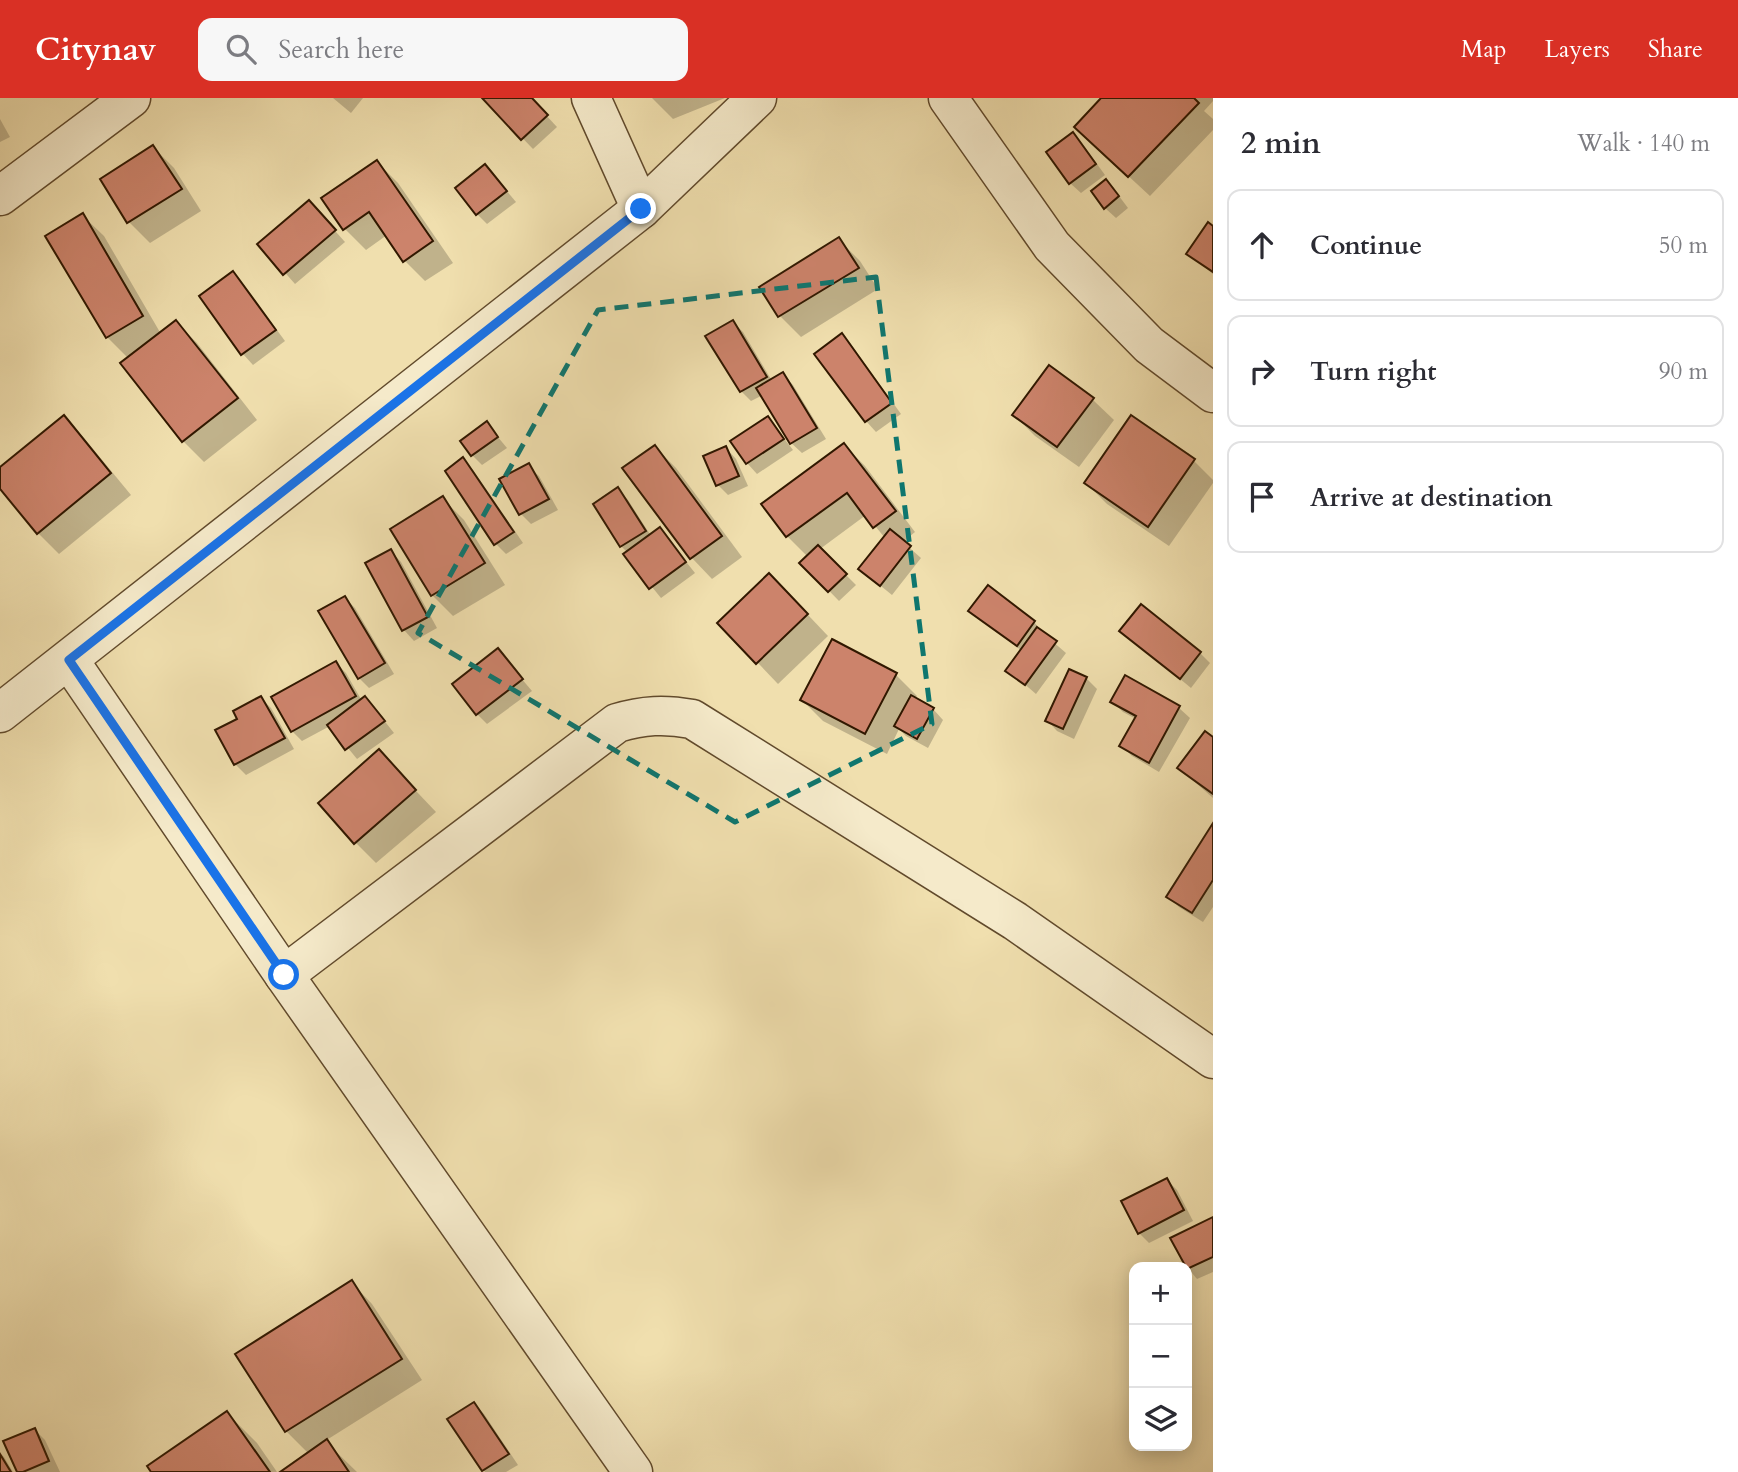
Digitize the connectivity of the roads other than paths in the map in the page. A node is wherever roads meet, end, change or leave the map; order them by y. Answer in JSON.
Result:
{"nodes":[{"id":1,"x":131,"y":98,"type":"edge"},
{"id":2,"x":591,"y":98,"type":"edge"},
{"id":3,"x":757,"y":98,"type":"edge"},
{"id":4,"x":948,"y":98,"type":"edge"},
{"id":5,"x":0,"y":197,"type":"edge"},
{"id":6,"x":641,"y":209,"type":"junction"},
{"id":7,"x":1213,"y":393,"type":"edge"},
{"id":8,"x":69,"y":660,"type":"junction"},
{"id":9,"x":0,"y":713,"type":"edge"},
{"id":10,"x":284,"y":975,"type":"junction"},
{"id":11,"x":1213,"y":1059,"type":"edge"},
{"id":12,"x":633,"y":1472,"type":"edge"}],
"edges":[{"from":1,"to":5,"type":"street"},
{"from":2,"to":6,"type":"street"},
{"from":3,"to":6,"type":"street"},
{"from":4,"to":7,"type":"street"},
{"from":6,"to":8,"type":"street"},
{"from":8,"to":9,"type":"street"},
{"from":8,"to":10,"type":"street"},
{"from":10,"to":11,"type":"street"},
{"from":10,"to":12,"type":"street"}]}
